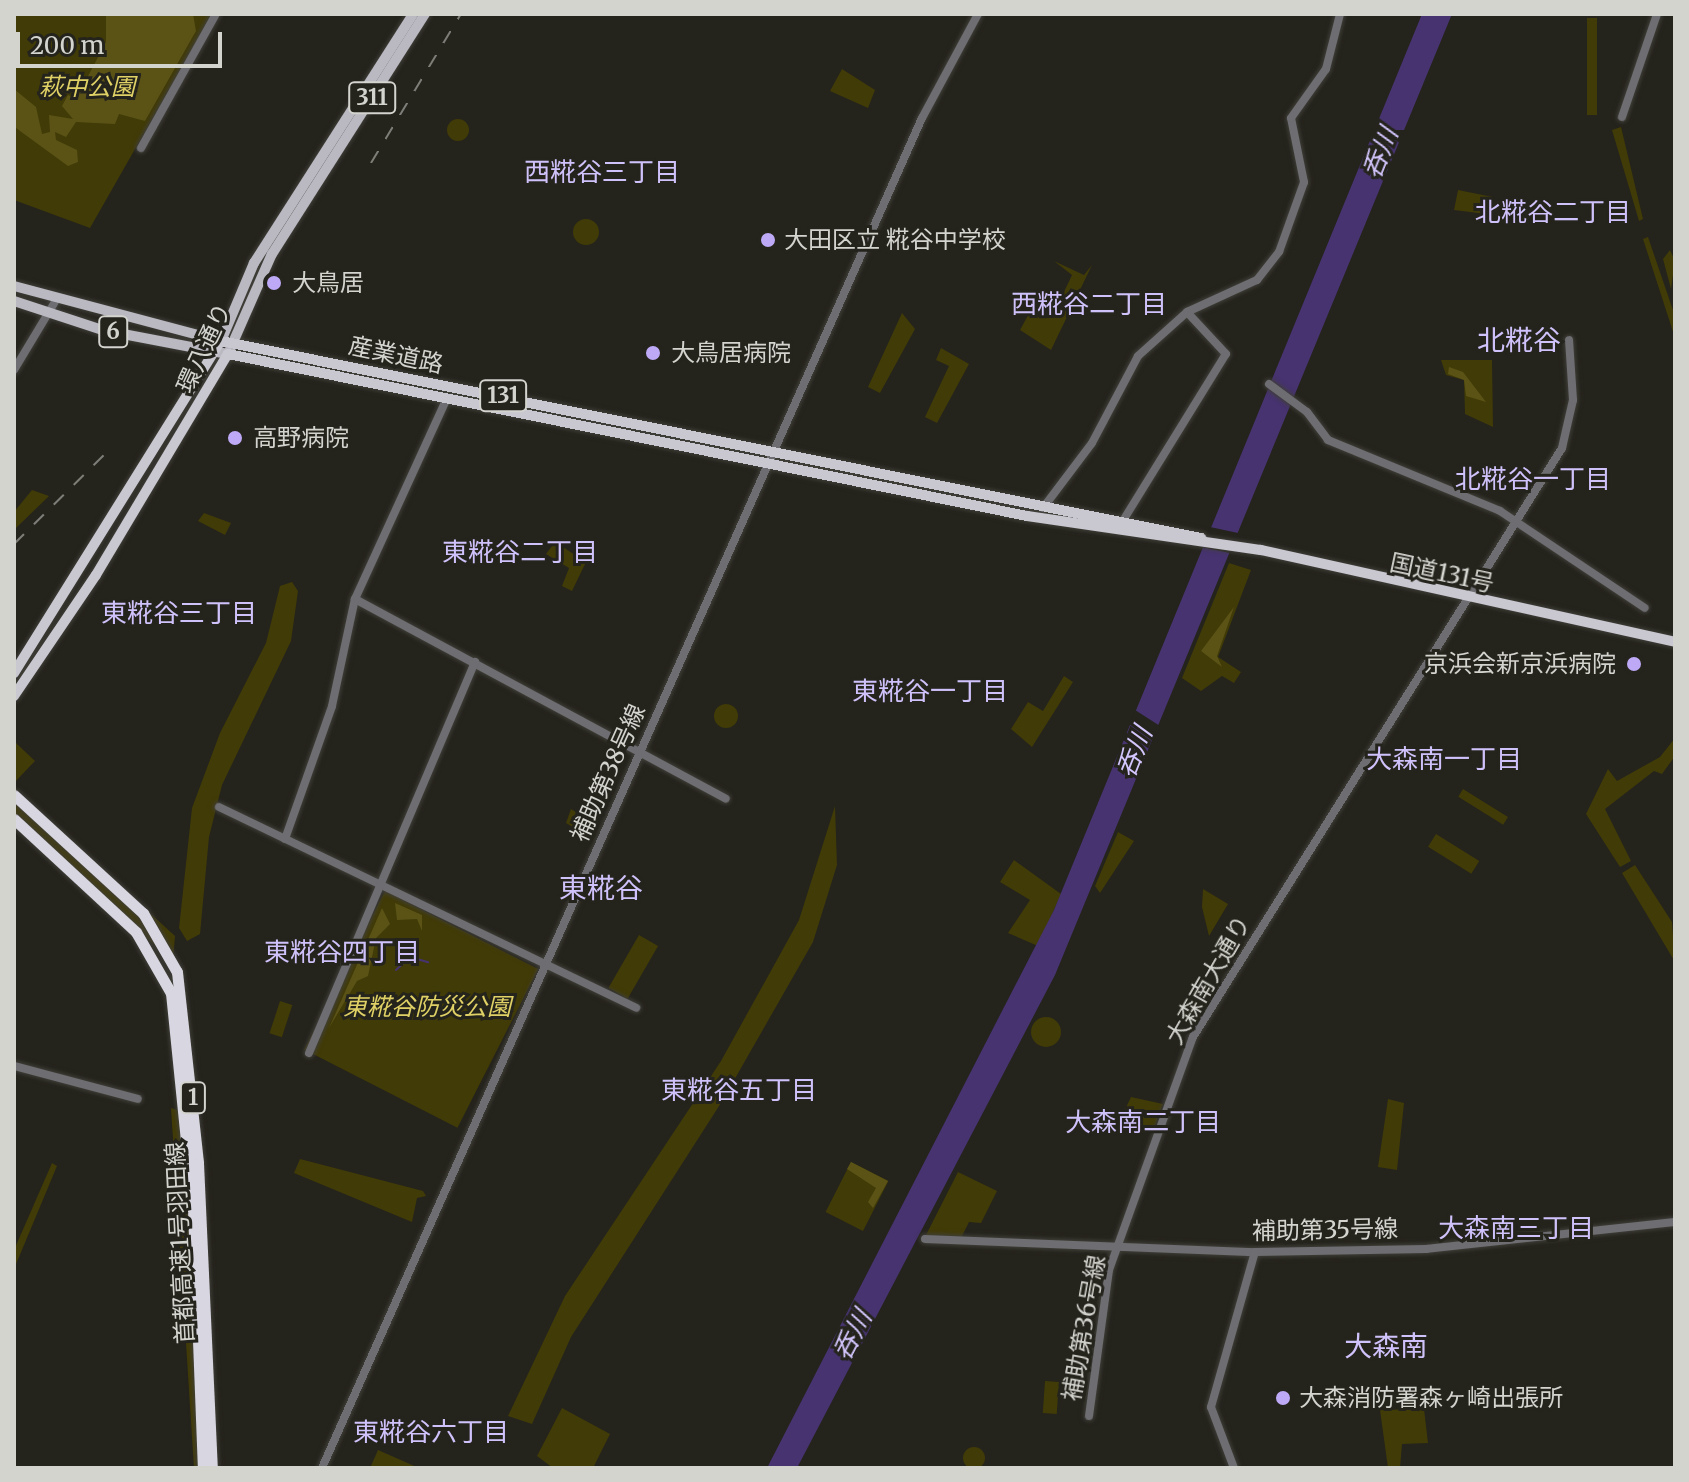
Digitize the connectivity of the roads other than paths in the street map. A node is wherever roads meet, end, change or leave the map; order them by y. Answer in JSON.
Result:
{"nodes":[{"id":1,"x":216,"y":14,"type":"edge"},
{"id":2,"x":413,"y":14,"type":"edge"},
{"id":3,"x":425,"y":14,"type":"edge"},
{"id":4,"x":978,"y":14,"type":"edge"},
{"id":5,"x":1340,"y":14,"type":"edge"},
{"id":6,"x":1657,"y":14,"type":"edge"},
{"id":7,"x":1622,"y":117,"type":"dead end"},
{"id":8,"x":141,"y":148,"type":"dead end"},
{"id":9,"x":14,"y":286,"type":"edge"},
{"id":10,"x":56,"y":300,"type":"junction"},
{"id":11,"x":14,"y":301,"type":"edge"},
{"id":12,"x":1187,"y":312,"type":"junction"},
{"id":13,"x":47,"y":313,"type":"junction"},
{"id":14,"x":1569,"y":340,"type":"dead end"},
{"id":15,"x":224,"y":347,"type":"junction"},
{"id":16,"x":14,"y":370,"type":"edge"},
{"id":17,"x":1269,"y":384,"type":"dead end"},
{"id":18,"x":446,"y":400,"type":"junction"},
{"id":19,"x":774,"y":451,"type":"junction"},
{"id":20,"x":768,"y":465,"type":"junction"},
{"id":21,"x":1043,"y":508,"type":"junction"},
{"id":22,"x":1124,"y":519,"type":"junction"},
{"id":23,"x":1513,"y":525,"type":"junction"},
{"id":24,"x":1203,"y":538,"type":"junction"},
{"id":25,"x":355,"y":599,"type":"junction"},
{"id":26,"x":1466,"y":599,"type":"junction"},
{"id":27,"x":1645,"y":608,"type":"dead end"},
{"id":28,"x":1675,"y":642,"type":"edge"},
{"id":29,"x":475,"y":662,"type":"junction"},
{"id":30,"x":14,"y":673,"type":"edge"},
{"id":31,"x":14,"y":696,"type":"edge"},
{"id":32,"x":638,"y":753,"type":"junction"},
{"id":33,"x":14,"y":795,"type":"edge"},
{"id":34,"x":726,"y":799,"type":"dead end"},
{"id":35,"x":14,"y":804,"type":"edge"},
{"id":36,"x":219,"y":807,"type":"dead end"},
{"id":37,"x":14,"y":811,"type":"edge"},
{"id":38,"x":14,"y":819,"type":"edge"},
{"id":39,"x":285,"y":839,"type":"junction"},
{"id":40,"x":380,"y":884,"type":"junction"},
{"id":41,"x":100,"y":886,"type":"junction"},
{"id":42,"x":545,"y":965,"type":"junction"},
{"id":43,"x":174,"y":983,"type":"junction"},
{"id":44,"x":636,"y":1008,"type":"dead end"},
{"id":45,"x":309,"y":1053,"type":"dead end"},
{"id":46,"x":14,"y":1066,"type":"edge"},
{"id":47,"x":138,"y":1099,"type":"dead end"},
{"id":48,"x":1675,"y":1222,"type":"edge"},
{"id":49,"x":925,"y":1239,"type":"dead end"},
{"id":50,"x":1118,"y":1247,"type":"junction"},
{"id":51,"x":1255,"y":1252,"type":"junction"},
{"id":52,"x":1089,"y":1416,"type":"dead end"},
{"id":53,"x":203,"y":1468,"type":"edge"},
{"id":54,"x":212,"y":1468,"type":"edge"},
{"id":55,"x":322,"y":1468,"type":"edge"},
{"id":56,"x":1234,"y":1468,"type":"edge"}],
"edges":[{"from":1,"to":8,"type":"street"},
{"from":2,"to":15,"type":"main road","name":"環八通り","number":"311"},
{"from":3,"to":15,"type":"main road","name":"環八通り","number":"311"},
{"from":4,"to":19,"type":"street","name":"補助第38号線"},
{"from":5,"to":12,"type":"street"},
{"from":6,"to":7,"type":"street"},
{"from":9,"to":10,"type":"main road","name":"産業道路","number":"6"},
{"from":10,"to":13,"type":"street"},
{"from":10,"to":15,"type":"main road","name":"産業道路","number":"6"},
{"from":11,"to":13,"type":"main road","name":"産業道路","number":"6"},
{"from":12,"to":21,"type":"street"},
{"from":12,"to":22,"type":"street"},
{"from":13,"to":15,"type":"main road","name":"産業道路","number":"6"},
{"from":13,"to":16,"type":"street"},
{"from":14,"to":23,"type":"street"},
{"from":15,"to":18,"type":"highway","name":"産業道路","number":"131"},
{"from":15,"to":19,"type":"highway","name":"産業道路","number":"131"},
{"from":15,"to":30,"type":"highway","name":"環八通り"},
{"from":15,"to":31,"type":"highway","name":"環八通り"},
{"from":17,"to":23,"type":"street"},
{"from":18,"to":20,"type":"highway","name":"産業道路","number":"131"},
{"from":18,"to":25,"type":"street"},
{"from":19,"to":20,"type":"street","name":"補助第38号線"},
{"from":19,"to":21,"type":"highway","name":"国道131号","number":"131"},
{"from":20,"to":24,"type":"highway","name":"国道131号","number":"131"},
{"from":20,"to":32,"type":"street","name":"補助第38号線"},
{"from":21,"to":22,"type":"highway","name":"国道131号","number":"131"},
{"from":22,"to":24,"type":"highway","name":"国道131号","number":"131"},
{"from":23,"to":26,"type":"street"},
{"from":23,"to":27,"type":"street"},
{"from":24,"to":26,"type":"highway","name":"国道131号","number":"131"},
{"from":25,"to":29,"type":"street"},
{"from":25,"to":39,"type":"street"},
{"from":26,"to":28,"type":"highway","name":"国道131号","number":"131"},
{"from":26,"to":50,"type":"street","name":"大森南大通り"},
{"from":29,"to":32,"type":"street"},
{"from":29,"to":40,"type":"street"},
{"from":32,"to":34,"type":"street"},
{"from":32,"to":42,"type":"street","name":"補助第38号線"},
{"from":33,"to":43,"type":"highway","name":"首都高速1号羽田線","number":"1"},
{"from":35,"to":41,"type":"highway"},
{"from":36,"to":39,"type":"street"},
{"from":37,"to":41,"type":"highway"},
{"from":38,"to":43,"type":"highway","name":"首都高速1号羽田線","number":"1"},
{"from":39,"to":40,"type":"street"},
{"from":40,"to":42,"type":"street"},
{"from":40,"to":45,"type":"street"},
{"from":41,"to":43,"type":"highway"},
{"from":42,"to":44,"type":"street"},
{"from":42,"to":55,"type":"street","name":"補助第38号線"},
{"from":43,"to":53,"type":"highway","name":"首都高速1号羽田線","number":"1"},
{"from":43,"to":54,"type":"highway","name":"首都高速1号羽田線","number":"1"},
{"from":46,"to":47,"type":"street"},
{"from":48,"to":51,"type":"street","name":"補助第35号線"},
{"from":49,"to":50,"type":"street","name":"補助第35号線"},
{"from":50,"to":51,"type":"street","name":"補助第35号線"},
{"from":50,"to":52,"type":"street","name":"補助第36号線"},
{"from":51,"to":56,"type":"street"}]}
